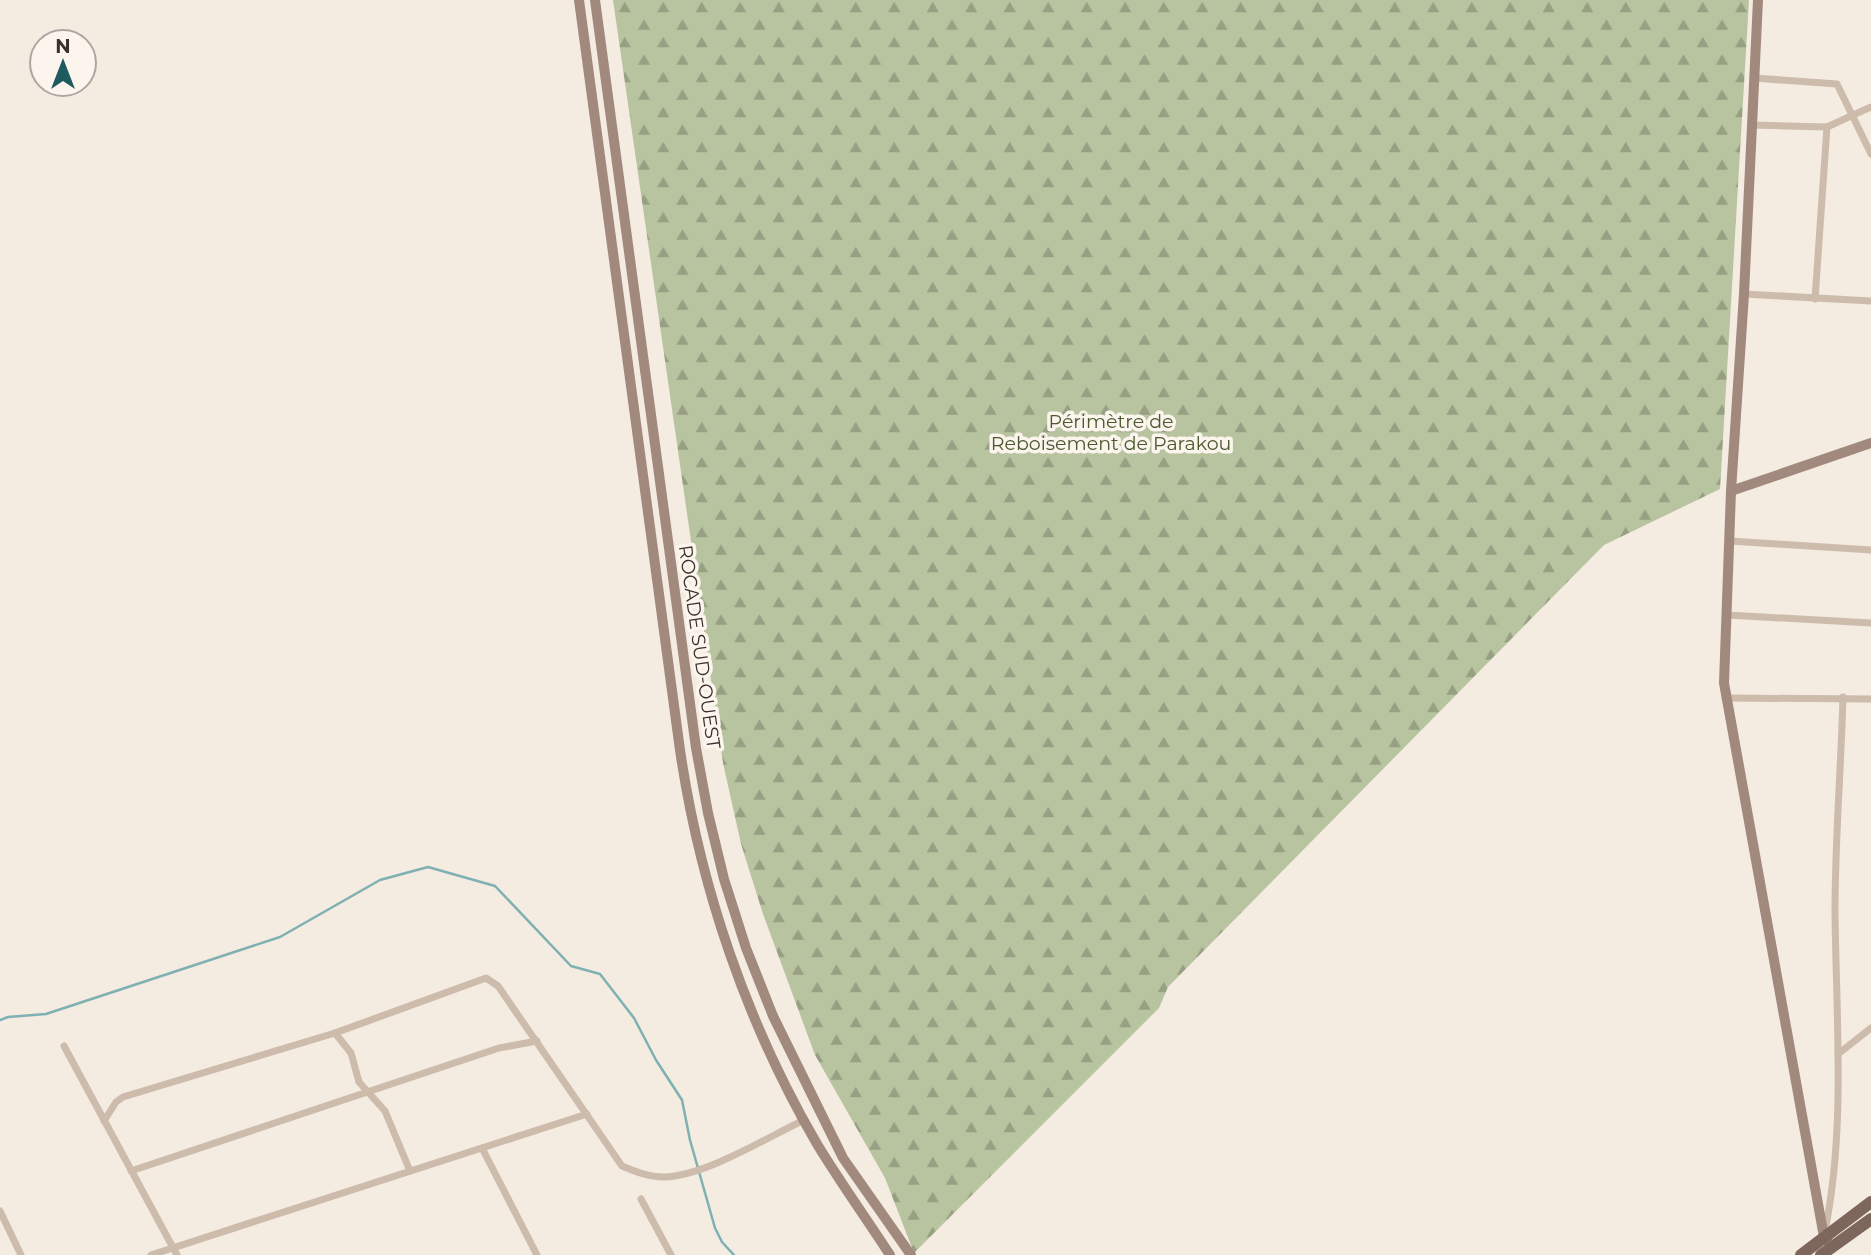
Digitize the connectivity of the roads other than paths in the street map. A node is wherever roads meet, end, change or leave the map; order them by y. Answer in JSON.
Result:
{"nodes":[{"id":1,"x":579,"y":0,"type":"edge"},
{"id":2,"x":596,"y":0,"type":"edge"},
{"id":3,"x":1758,"y":0,"type":"edge"},
{"id":4,"x":1754,"y":78,"type":"junction"},
{"id":5,"x":1871,"y":107,"type":"edge"},
{"id":6,"x":1852,"y":117,"type":"junction"},
{"id":7,"x":1752,"y":125,"type":"junction"},
{"id":8,"x":1827,"y":127,"type":"junction"},
{"id":9,"x":1871,"y":154,"type":"edge"},
{"id":10,"x":1744,"y":294,"type":"junction"},
{"id":11,"x":1815,"y":299,"type":"junction"},
{"id":12,"x":1871,"y":301,"type":"edge"},
{"id":13,"x":1871,"y":443,"type":"edge"},
{"id":14,"x":1731,"y":491,"type":"junction"},
{"id":15,"x":1730,"y":541,"type":"junction"},
{"id":16,"x":1871,"y":550,"type":"edge"},
{"id":17,"x":1727,"y":615,"type":"junction"},
{"id":18,"x":1871,"y":623,"type":"edge"},
{"id":19,"x":1843,"y":697,"type":"junction"},
{"id":20,"x":1725,"y":698,"type":"junction"},
{"id":21,"x":1871,"y":699,"type":"edge"},
{"id":22,"x":1871,"y":1028,"type":"edge"},
{"id":23,"x":335,"y":1033,"type":"junction"},
{"id":24,"x":537,"y":1041,"type":"junction"},
{"id":25,"x":64,"y":1046,"type":"dead end"},
{"id":26,"x":1838,"y":1054,"type":"junction"},
{"id":27,"x":369,"y":1092,"type":"junction"},
{"id":28,"x":587,"y":1114,"type":"junction"},
{"id":29,"x":804,"y":1120,"type":"junction"},
{"id":30,"x":104,"y":1121,"type":"junction"},
{"id":31,"x":482,"y":1148,"type":"junction"},
{"id":32,"x":131,"y":1171,"type":"junction"},
{"id":33,"x":410,"y":1171,"type":"junction"},
{"id":34,"x":641,"y":1199,"type":"dead end"},
{"id":35,"x":1871,"y":1202,"type":"edge"},
{"id":36,"x":1,"y":1217,"type":"edge"},
{"id":37,"x":1871,"y":1219,"type":"edge"},
{"id":38,"x":1825,"y":1246,"type":"edge"},
{"id":39,"x":175,"y":1251,"type":"edge"},
{"id":40,"x":1806,"y":1253,"type":"edge"},
{"id":41,"x":20,"y":1255,"type":"edge"},
{"id":42,"x":151,"y":1255,"type":"edge"},
{"id":43,"x":537,"y":1255,"type":"edge"},
{"id":44,"x":671,"y":1255,"type":"edge"},
{"id":45,"x":890,"y":1255,"type":"edge"},
{"id":46,"x":911,"y":1255,"type":"edge"}],
"edges":[{"from":1,"to":29,"type":"main road","name":"ROCADE SUD-OUEST"},
{"from":2,"to":46,"type":"main road","name":"ROCADE SUD-OUEST"},
{"from":3,"to":4,"type":"main road"},
{"from":4,"to":6,"type":"street"},
{"from":4,"to":7,"type":"main road"},
{"from":5,"to":6,"type":"street"},
{"from":6,"to":8,"type":"street"},
{"from":6,"to":9,"type":"street"},
{"from":7,"to":8,"type":"street"},
{"from":7,"to":10,"type":"main road"},
{"from":8,"to":11,"type":"street"},
{"from":10,"to":11,"type":"street"},
{"from":10,"to":14,"type":"main road"},
{"from":11,"to":12,"type":"street"},
{"from":13,"to":14,"type":"main road"},
{"from":14,"to":15,"type":"main road"},
{"from":15,"to":16,"type":"street"},
{"from":15,"to":17,"type":"main road"},
{"from":17,"to":18,"type":"street"},
{"from":17,"to":20,"type":"main road"},
{"from":19,"to":20,"type":"street"},
{"from":19,"to":21,"type":"street"},
{"from":19,"to":26,"type":"street"},
{"from":20,"to":38,"type":"main road"},
{"from":22,"to":26,"type":"street"},
{"from":23,"to":24,"type":"street"},
{"from":23,"to":27,"type":"street"},
{"from":23,"to":30,"type":"street"},
{"from":24,"to":27,"type":"street"},
{"from":24,"to":28,"type":"street"},
{"from":25,"to":30,"type":"street"},
{"from":26,"to":38,"type":"street"},
{"from":27,"to":32,"type":"street"},
{"from":27,"to":33,"type":"street"},
{"from":28,"to":29,"type":"street"},
{"from":28,"to":31,"type":"street"},
{"from":29,"to":45,"type":"main road","name":"ROCADE SUD-OUEST"},
{"from":30,"to":32,"type":"street"},
{"from":31,"to":33,"type":"street"},
{"from":31,"to":43,"type":"street"},
{"from":32,"to":39,"type":"street"},
{"from":33,"to":39,"type":"street"},
{"from":34,"to":44,"type":"street"},
{"from":35,"to":38,"type":"main road"},
{"from":36,"to":41,"type":"street"},
{"from":37,"to":38,"type":"main road"},
{"from":38,"to":40,"type":"main road"},
{"from":39,"to":42,"type":"street"}]}
